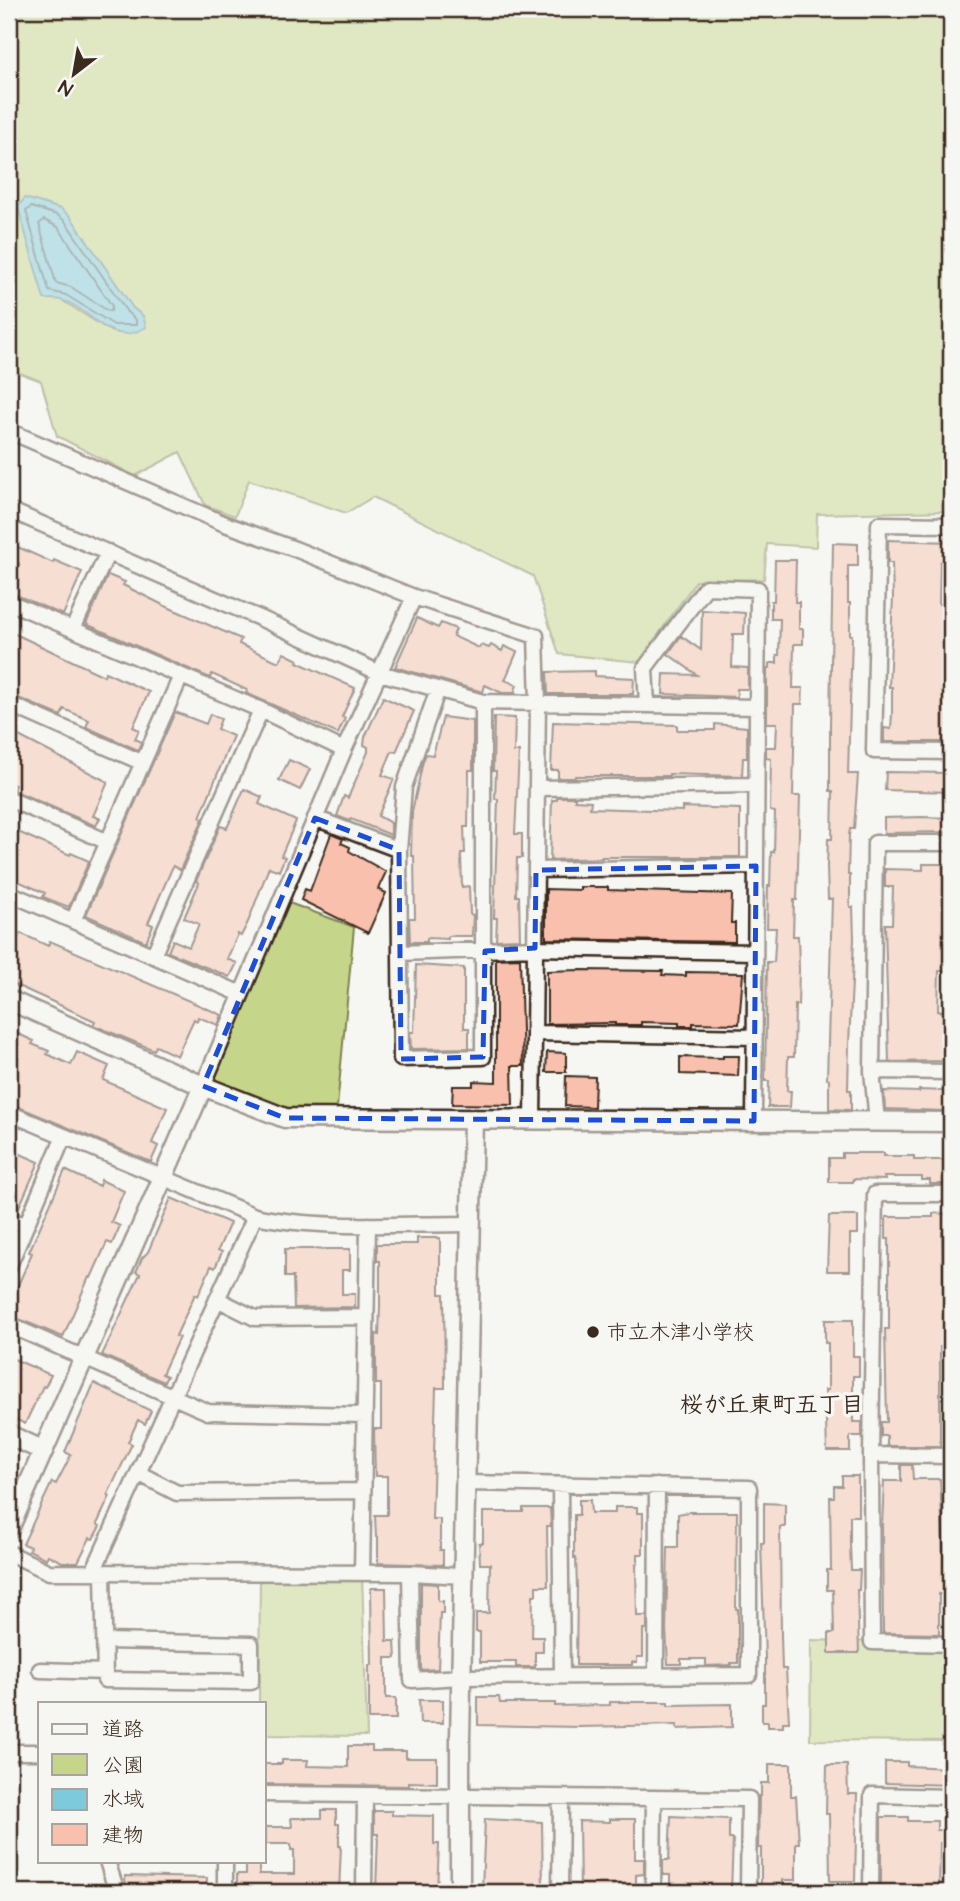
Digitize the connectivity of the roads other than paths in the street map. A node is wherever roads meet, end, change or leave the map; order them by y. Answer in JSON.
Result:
{"nodes":[{"id":1,"x":9,"y":431,"type":"edge"},
{"id":2,"x":9,"y":510,"type":"edge"},
{"id":3,"x":951,"y":525,"type":"edge"},
{"id":4,"x":108,"y":552,"type":"junction"},
{"id":5,"x":414,"y":597,"type":"junction"},
{"id":6,"x":9,"y":601,"type":"edge"},
{"id":7,"x":73,"y":629,"type":"junction"},
{"id":8,"x":380,"y":674,"type":"junction"},
{"id":9,"x":181,"y":676,"type":"junction"},
{"id":10,"x":438,"y":689,"type":"junction"},
{"id":11,"x":483,"y":702,"type":"junction"},
{"id":12,"x":538,"y":702,"type":"junction"},
{"id":13,"x":9,"y":704,"type":"edge"},
{"id":14,"x":647,"y":704,"type":"junction"},
{"id":15,"x":757,"y":707,"type":"junction"},
{"id":16,"x":261,"y":710,"type":"junction"},
{"id":17,"x":344,"y":750,"type":"junction"},
{"id":18,"x":951,"y":752,"type":"edge"},
{"id":19,"x":141,"y":762,"type":"junction"},
{"id":20,"x":756,"y":785,"type":"junction"},
{"id":21,"x":537,"y":788,"type":"junction"},
{"id":22,"x":9,"y":799,"type":"edge"},
{"id":23,"x":315,"y":818,"type":"junction"},
{"id":24,"x":108,"y":842,"type":"junction"},
{"id":25,"x":951,"y":843,"type":"edge"},
{"id":26,"x":399,"y":850,"type":"junction"},
{"id":27,"x":756,"y":866,"type":"junction"},
{"id":28,"x":536,"y":870,"type":"junction"},
{"id":29,"x":9,"y":893,"type":"edge"},
{"id":30,"x":73,"y":921,"type":"junction"},
{"id":31,"x":535,"y":948,"type":"junction"},
{"id":32,"x":485,"y":951,"type":"junction"},
{"id":33,"x":755,"y":952,"type":"junction"},
{"id":34,"x":400,"y":953,"type":"junction"},
{"id":35,"x":153,"y":956,"type":"junction"},
{"id":36,"x":241,"y":994,"type":"junction"},
{"id":37,"x":9,"y":1000,"type":"edge"},
{"id":38,"x":534,"y":1033,"type":"junction"},
{"id":39,"x":755,"y":1037,"type":"junction"},
{"id":40,"x":872,"y":1071,"type":"junction"},
{"id":41,"x":951,"y":1072,"type":"edge"},
{"id":42,"x":203,"y":1086,"type":"junction"},
{"id":43,"x":9,"y":1113,"type":"edge"},
{"id":44,"x":473,"y":1119,"type":"junction"},
{"id":45,"x":533,"y":1120,"type":"junction"},
{"id":46,"x":754,"y":1121,"type":"junction"},
{"id":47,"x":877,"y":1121,"type":"junction"},
{"id":48,"x":951,"y":1122,"type":"edge"},
{"id":49,"x":63,"y":1138,"type":"junction"},
{"id":50,"x":162,"y":1177,"type":"junction"},
{"id":51,"x":951,"y":1194,"type":"edge"},
{"id":52,"x":255,"y":1216,"type":"junction"},
{"id":53,"x":9,"y":1219,"type":"edge"},
{"id":54,"x":368,"y":1224,"type":"junction"},
{"id":55,"x":471,"y":1224,"type":"junction"},
{"id":56,"x":26,"y":1226,"type":"junction"},
{"id":57,"x":9,"y":1266,"type":"edge"},
{"id":58,"x":217,"y":1299,"type":"junction"},
{"id":59,"x":366,"y":1317,"type":"junction"},
{"id":60,"x":9,"y":1325,"type":"edge"},
{"id":61,"x":83,"y":1357,"type":"junction"},
{"id":62,"x":173,"y":1395,"type":"junction"},
{"id":63,"x":365,"y":1415,"type":"junction"},
{"id":64,"x":9,"y":1435,"type":"edge"},
{"id":65,"x":42,"y":1450,"type":"junction"},
{"id":66,"x":871,"y":1455,"type":"junction"},
{"id":67,"x":951,"y":1456,"type":"edge"},
{"id":68,"x":138,"y":1473,"type":"junction"},
{"id":69,"x":465,"y":1483,"type":"junction"},
{"id":70,"x":560,"y":1485,"type":"junction"},
{"id":71,"x":657,"y":1486,"type":"junction"},
{"id":72,"x":363,"y":1491,"type":"junction"},
{"id":73,"x":9,"y":1529,"type":"edge"},
{"id":74,"x":9,"y":1553,"type":"edge"},
{"id":75,"x":98,"y":1572,"type":"junction"},
{"id":76,"x":362,"y":1573,"type":"junction"},
{"id":77,"x":410,"y":1573,"type":"junction"},
{"id":78,"x":463,"y":1576,"type":"junction"},
{"id":79,"x":104,"y":1641,"type":"junction"},
{"id":80,"x":951,"y":1644,"type":"edge"},
{"id":81,"x":40,"y":1670,"type":"dead end"},
{"id":82,"x":105,"y":1672,"type":"junction"},
{"id":83,"x":656,"y":1675,"type":"junction"},
{"id":84,"x":562,"y":1676,"type":"junction"},
{"id":85,"x":461,"y":1677,"type":"junction"},
{"id":86,"x":9,"y":1752,"type":"edge"},
{"id":87,"x":38,"y":1752,"type":"edge"},
{"id":88,"x":266,"y":1794,"type":"edge"},
{"id":89,"x":365,"y":1796,"type":"junction"},
{"id":90,"x":460,"y":1797,"type":"junction"},
{"id":91,"x":951,"y":1797,"type":"edge"},
{"id":92,"x":561,"y":1798,"type":"junction"},
{"id":93,"x":654,"y":1798,"type":"junction"},
{"id":94,"x":107,"y":1862,"type":"edge"},
{"id":95,"x":225,"y":1862,"type":"edge"},
{"id":96,"x":117,"y":1892,"type":"edge"},
{"id":97,"x":225,"y":1892,"type":"edge"},
{"id":98,"x":363,"y":1892,"type":"edge"},
{"id":99,"x":460,"y":1892,"type":"edge"},
{"id":100,"x":560,"y":1892,"type":"edge"},
{"id":101,"x":653,"y":1892,"type":"edge"},
{"id":102,"x":748,"y":1892,"type":"edge"},
{"id":103,"x":871,"y":1892,"type":"edge"}],
"edges":[{"from":1,"to":5,"type":"street"},
{"from":2,"to":4,"type":"street"},
{"from":3,"to":18,"type":"street"},
{"from":4,"to":7,"type":"street"},
{"from":4,"to":8,"type":"street"},
{"from":5,"to":8,"type":"street"},
{"from":5,"to":12,"type":"street"},
{"from":6,"to":7,"type":"street"},
{"from":7,"to":9,"type":"street"},
{"from":8,"to":10,"type":"street"},
{"from":8,"to":17,"type":"street"},
{"from":9,"to":16,"type":"street"},
{"from":9,"to":19,"type":"street"},
{"from":10,"to":11,"type":"street"},
{"from":10,"to":26,"type":"street"},
{"from":11,"to":12,"type":"street"},
{"from":11,"to":32,"type":"street"},
{"from":12,"to":14,"type":"street"},
{"from":12,"to":21,"type":"street"},
{"from":13,"to":19,"type":"street"},
{"from":14,"to":15,"type":"street"},
{"from":14,"to":15,"type":"street"},
{"from":15,"to":20,"type":"street"},
{"from":16,"to":17,"type":"street"},
{"from":16,"to":35,"type":"street"},
{"from":17,"to":23,"type":"street"},
{"from":19,"to":24,"type":"street"},
{"from":20,"to":21,"type":"street"},
{"from":20,"to":27,"type":"street"},
{"from":21,"to":28,"type":"street"},
{"from":22,"to":24,"type":"street"},
{"from":23,"to":26,"type":"street"},
{"from":23,"to":36,"type":"street"},
{"from":24,"to":30,"type":"street"},
{"from":25,"to":40,"type":"street"},
{"from":26,"to":34,"type":"street"},
{"from":27,"to":28,"type":"street"},
{"from":27,"to":33,"type":"street"},
{"from":28,"to":31,"type":"street"},
{"from":29,"to":30,"type":"street"},
{"from":30,"to":35,"type":"street"},
{"from":31,"to":32,"type":"street"},
{"from":31,"to":33,"type":"street"},
{"from":31,"to":38,"type":"street"},
{"from":32,"to":34,"type":"street"},
{"from":32,"to":34,"type":"street"},
{"from":33,"to":39,"type":"street"},
{"from":35,"to":36,"type":"street"},
{"from":36,"to":42,"type":"street"},
{"from":37,"to":42,"type":"street"},
{"from":38,"to":39,"type":"street"},
{"from":38,"to":45,"type":"street"},
{"from":39,"to":46,"type":"street"},
{"from":40,"to":41,"type":"street"},
{"from":40,"to":47,"type":"street"},
{"from":42,"to":44,"type":"street"},
{"from":42,"to":50,"type":"street"},
{"from":43,"to":49,"type":"street"},
{"from":44,"to":45,"type":"street"},
{"from":44,"to":55,"type":"street"},
{"from":45,"to":46,"type":"street"},
{"from":46,"to":47,"type":"street"},
{"from":47,"to":48,"type":"street"},
{"from":49,"to":50,"type":"street"},
{"from":49,"to":56,"type":"street"},
{"from":50,"to":52,"type":"street"},
{"from":50,"to":61,"type":"street"},
{"from":51,"to":66,"type":"street"},
{"from":52,"to":54,"type":"street"},
{"from":52,"to":58,"type":"street"},
{"from":53,"to":56,"type":"street"},
{"from":54,"to":55,"type":"street"},
{"from":54,"to":59,"type":"street"},
{"from":55,"to":69,"type":"street"},
{"from":56,"to":57,"type":"street"},
{"from":58,"to":59,"type":"street"},
{"from":58,"to":62,"type":"street"},
{"from":59,"to":63,"type":"street"},
{"from":60,"to":61,"type":"street"},
{"from":61,"to":62,"type":"street"},
{"from":61,"to":65,"type":"street"},
{"from":62,"to":63,"type":"street"},
{"from":62,"to":68,"type":"street"},
{"from":63,"to":72,"type":"street"},
{"from":64,"to":65,"type":"street"},
{"from":65,"to":73,"type":"street"},
{"from":66,"to":67,"type":"street"},
{"from":66,"to":80,"type":"street"},
{"from":68,"to":72,"type":"street"},
{"from":68,"to":75,"type":"street"},
{"from":69,"to":70,"type":"street"},
{"from":69,"to":78,"type":"street"},
{"from":70,"to":71,"type":"street"},
{"from":70,"to":84,"type":"street"},
{"from":71,"to":83,"type":"street"},
{"from":71,"to":83,"type":"street"},
{"from":72,"to":76,"type":"street"},
{"from":74,"to":75,"type":"street"},
{"from":75,"to":76,"type":"street"},
{"from":75,"to":79,"type":"street"},
{"from":76,"to":77,"type":"street"},
{"from":77,"to":78,"type":"street"},
{"from":77,"to":85,"type":"street"},
{"from":78,"to":85,"type":"street"},
{"from":79,"to":82,"type":"street"},
{"from":79,"to":82,"type":"street"},
{"from":81,"to":82,"type":"street"},
{"from":83,"to":84,"type":"street"},
{"from":84,"to":85,"type":"street"},
{"from":85,"to":90,"type":"street"},
{"from":86,"to":87,"type":"street"},
{"from":88,"to":89,"type":"street"},
{"from":89,"to":90,"type":"street"},
{"from":89,"to":98,"type":"street"},
{"from":90,"to":92,"type":"street"},
{"from":90,"to":99,"type":"street"},
{"from":91,"to":103,"type":"street"},
{"from":92,"to":93,"type":"street"},
{"from":92,"to":100,"type":"street"},
{"from":93,"to":101,"type":"street"},
{"from":93,"to":102,"type":"street"},
{"from":94,"to":96,"type":"street"},
{"from":95,"to":97,"type":"street"}]}
